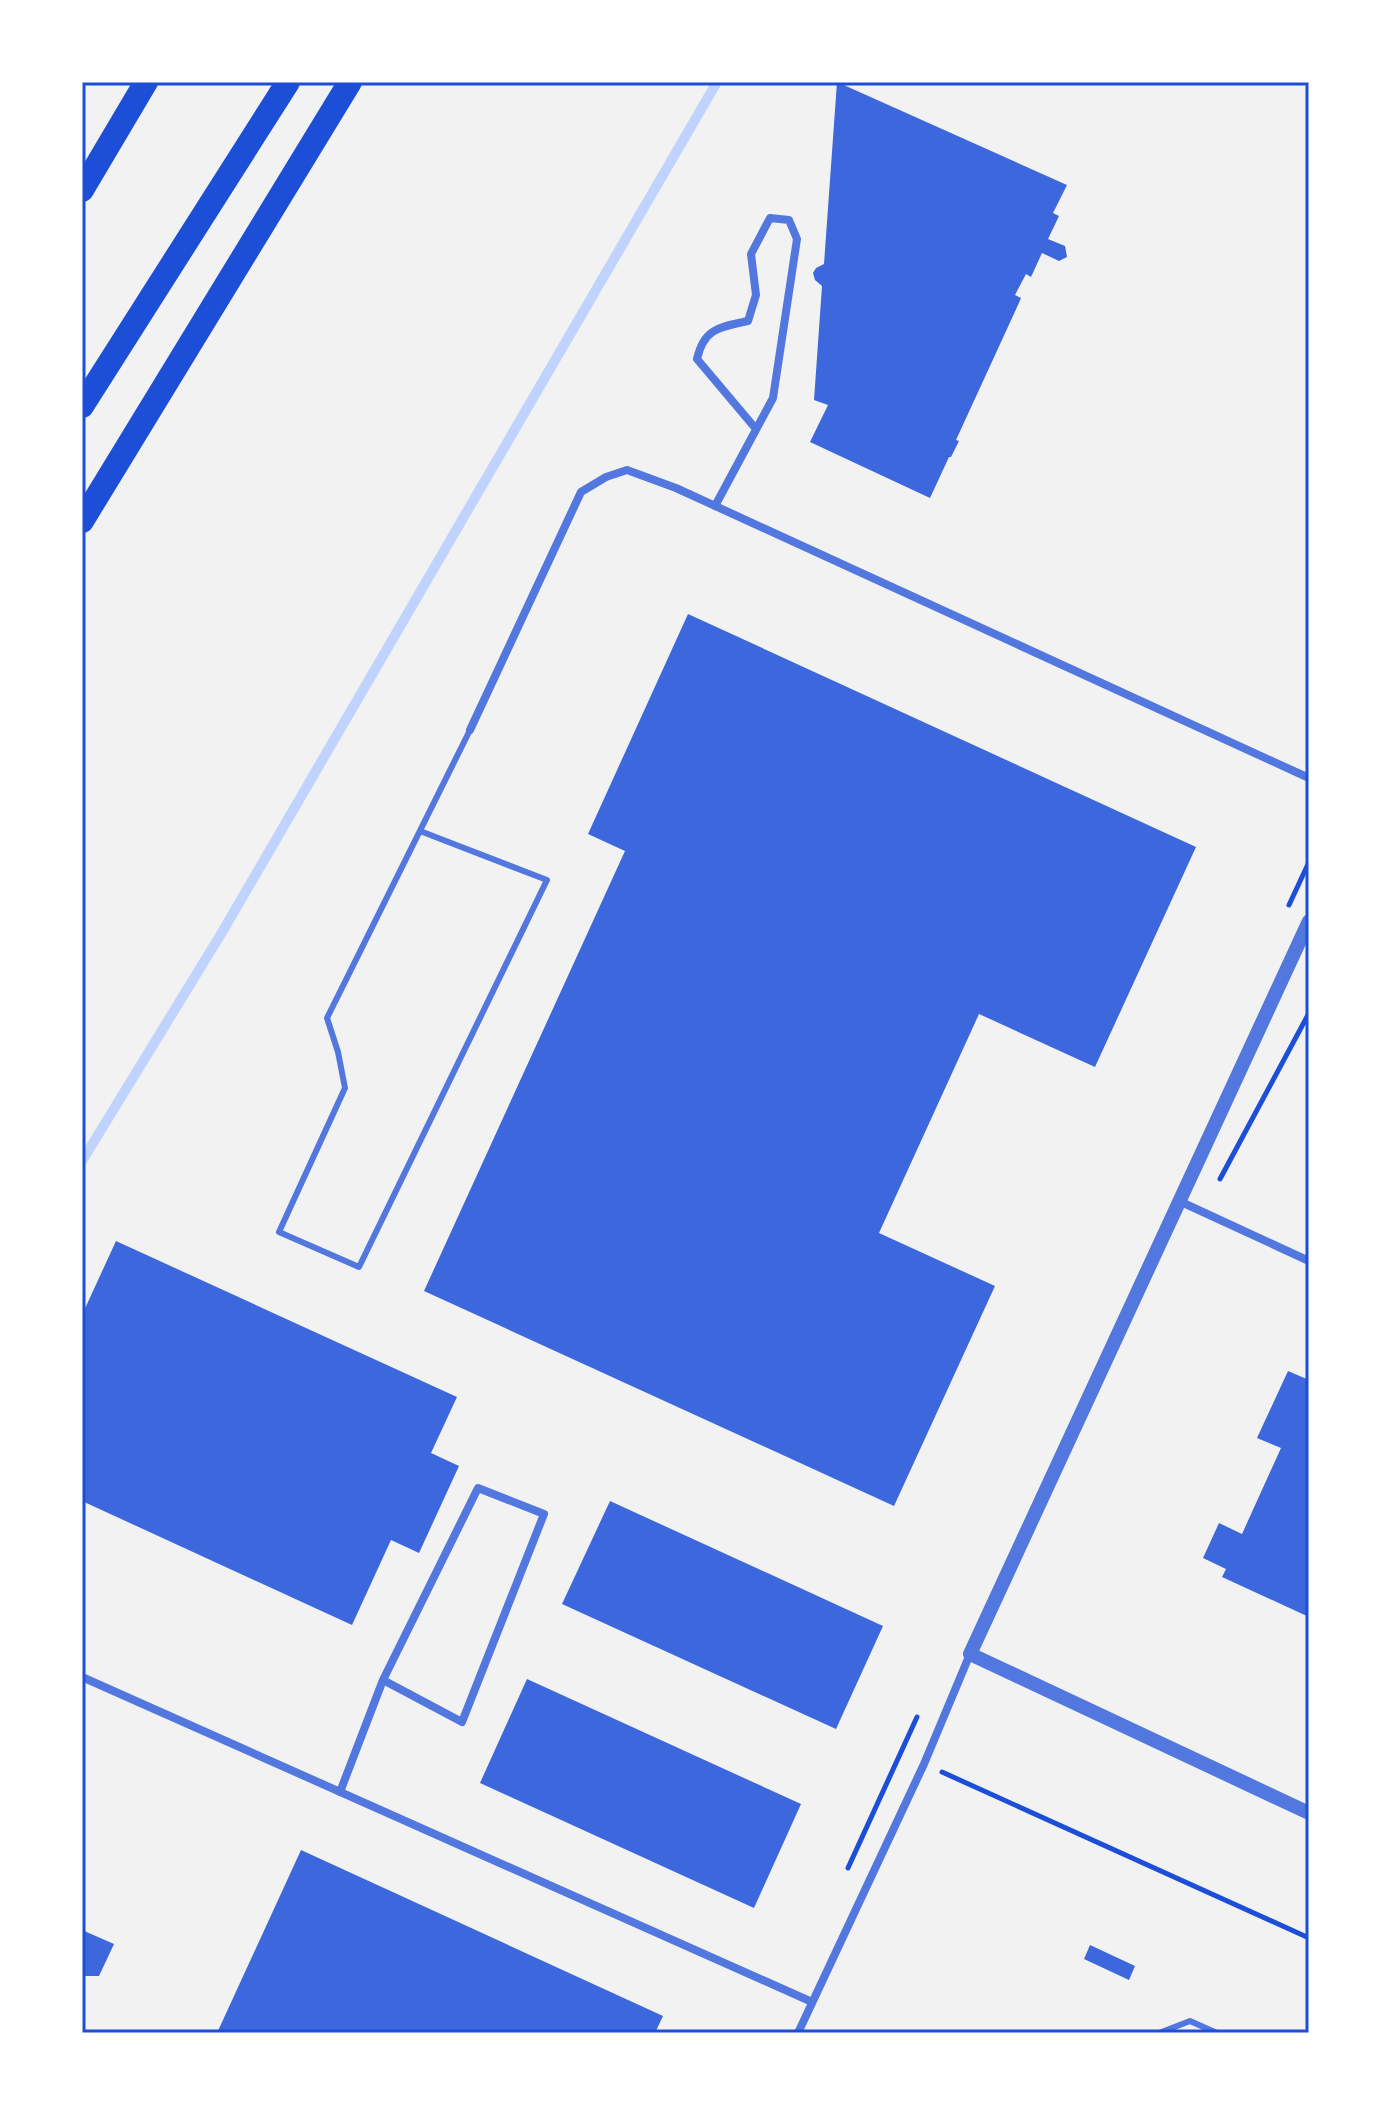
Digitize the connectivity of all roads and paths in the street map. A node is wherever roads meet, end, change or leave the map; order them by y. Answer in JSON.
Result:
{"nodes":[{"id":1,"x":146,"y":82,"type":"edge"},
{"id":2,"x":288,"y":82,"type":"edge"},
{"id":3,"x":350,"y":82,"type":"edge"},
{"id":4,"x":82,"y":190,"type":"edge"},
{"id":5,"x":82,"y":406,"type":"edge"},
{"id":6,"x":756,"y":429,"type":"junction"},
{"id":7,"x":715,"y":506,"type":"junction"},
{"id":8,"x":82,"y":521,"type":"edge"},
{"id":9,"x":470,"y":730,"type":"joint"},
{"id":10,"x":1309,"y":778,"type":"edge"},
{"id":11,"x":420,"y":831,"type":"junction"},
{"id":12,"x":1309,"y":921,"type":"edge"},
{"id":13,"x":1309,"y":1013,"type":"edge"},
{"id":14,"x":1177,"y":1201,"type":"junction"},
{"id":15,"x":1202,"y":1212,"type":"junction"},
{"id":16,"x":1309,"y":1261,"type":"edge"},
{"id":17,"x":970,"y":1654,"type":"junction"},
{"id":18,"x":82,"y":1677,"type":"edge"},
{"id":19,"x":383,"y":1680,"type":"junction"},
{"id":20,"x":901,"y":1751,"type":"dead end"},
{"id":21,"x":924,"y":1764,"type":"junction"},
{"id":22,"x":340,"y":1792,"type":"junction"},
{"id":23,"x":1309,"y":1813,"type":"edge"},
{"id":24,"x":1309,"y":1938,"type":"edge"},
{"id":25,"x":812,"y":2002,"type":"junction"},
{"id":26,"x":798,"y":2033,"type":"edge"},
{"id":27,"x":1159,"y":2033,"type":"edge"},
{"id":28,"x":1217,"y":2033,"type":"edge"}],
"edges":[{"from":1,"to":4,"type":"highway"},
{"from":2,"to":5,"type":"highway"},
{"from":3,"to":8,"type":"highway"},
{"from":6,"to":6,"type":"street"},
{"from":6,"to":7,"type":"street"},
{"from":7,"to":9,"type":"street"},
{"from":7,"to":10,"type":"street"},
{"from":9,"to":11,"type":"lane"},
{"from":11,"to":11,"type":"lane"},
{"from":12,"to":14,"type":"street"},
{"from":13,"to":15,"type":"path"},
{"from":14,"to":15,"type":"street"},
{"from":14,"to":17,"type":"street"},
{"from":15,"to":16,"type":"street"},
{"from":17,"to":21,"type":"street"},
{"from":17,"to":23,"type":"street"},
{"from":18,"to":22,"type":"street"},
{"from":19,"to":19,"type":"street"},
{"from":19,"to":22,"type":"street"},
{"from":20,"to":21,"type":"path"},
{"from":21,"to":24,"type":"path"},
{"from":21,"to":25,"type":"street"},
{"from":22,"to":25,"type":"street"},
{"from":25,"to":26,"type":"street"},
{"from":27,"to":28,"type":"lane"}]}
